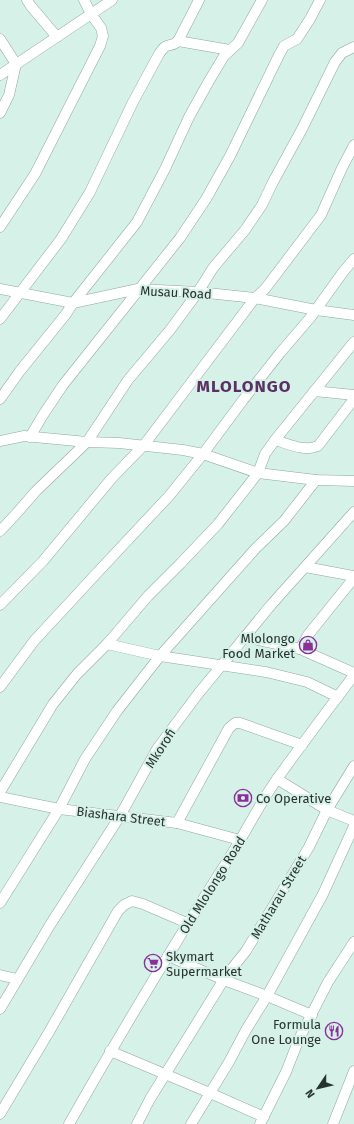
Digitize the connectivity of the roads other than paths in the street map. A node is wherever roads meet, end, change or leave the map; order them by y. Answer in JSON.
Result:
{"nodes":[{"id":1,"x":28,"y":0,"type":"edge"},
{"id":2,"x":84,"y":0,"type":"edge"},
{"id":3,"x":112,"y":0,"type":"edge"},
{"id":4,"x":199,"y":0,"type":"edge"},
{"id":5,"x":262,"y":0,"type":"edge"},
{"id":6,"x":320,"y":0,"type":"edge"},
{"id":7,"x":91,"y":14,"type":"junction"},
{"id":8,"x":57,"y":37,"type":"junction"},
{"id":9,"x":0,"y":39,"type":"edge"},
{"id":10,"x":178,"y":41,"type":"junction"},
{"id":11,"x":354,"y":47,"type":"edge"},
{"id":12,"x":230,"y":50,"type":"junction"},
{"id":13,"x":16,"y":64,"type":"junction"},
{"id":14,"x":0,"y":75,"type":"edge"},
{"id":15,"x":0,"y":113,"type":"edge"},
{"id":16,"x":354,"y":145,"type":"edge"},
{"id":17,"x":0,"y":227,"type":"edge"},
{"id":18,"x":354,"y":259,"type":"edge"},
{"id":19,"x":0,"y":289,"type":"edge"},
{"id":20,"x":138,"y":289,"type":"junction"},
{"id":21,"x":198,"y":292,"type":"junction"},
{"id":22,"x":20,"y":293,"type":"junction"},
{"id":23,"x":255,"y":298,"type":"junction"},
{"id":24,"x":73,"y":303,"type":"junction"},
{"id":25,"x":316,"y":310,"type":"junction"},
{"id":26,"x":354,"y":315,"type":"edge"},
{"id":27,"x":0,"y":319,"type":"edge"},
{"id":28,"x":354,"y":342,"type":"edge"},
{"id":29,"x":314,"y":392,"type":"junction"},
{"id":30,"x":354,"y":395,"type":"edge"},
{"id":31,"x":0,"y":399,"type":"edge"},
{"id":32,"x":354,"y":400,"type":"edge"},
{"id":33,"x":30,"y":437,"type":"junction"},
{"id":34,"x":275,"y":440,"type":"junction"},
{"id":35,"x":1,"y":442,"type":"edge"},
{"id":36,"x":87,"y":442,"type":"junction"},
{"id":37,"x":144,"y":445,"type":"junction"},
{"id":38,"x":203,"y":454,"type":"junction"},
{"id":39,"x":258,"y":473,"type":"junction"},
{"id":40,"x":316,"y":480,"type":"junction"},
{"id":41,"x":354,"y":481,"type":"edge"},
{"id":42,"x":354,"y":512,"type":"edge"},
{"id":43,"x":0,"y":531,"type":"edge"},
{"id":44,"x":305,"y":566,"type":"junction"},
{"id":45,"x":354,"y":577,"type":"edge"},
{"id":46,"x":0,"y":605,"type":"edge"},
{"id":47,"x":244,"y":637,"type":"junction"},
{"id":48,"x":107,"y":644,"type":"junction"},
{"id":49,"x":300,"y":649,"type":"junction"},
{"id":50,"x":160,"y":656,"type":"junction"},
{"id":51,"x":221,"y":665,"type":"junction"},
{"id":52,"x":354,"y":674,"type":"edge"},
{"id":53,"x":0,"y":687,"type":"edge"},
{"id":54,"x":338,"y":697,"type":"junction"},
{"id":55,"x":302,"y":745,"type":"junction"},
{"id":56,"x":354,"y":766,"type":"edge"},
{"id":57,"x":277,"y":779,"type":"junction"},
{"id":58,"x":0,"y":792,"type":"edge"},
{"id":59,"x":0,"y":797,"type":"edge"},
{"id":60,"x":59,"y":809,"type":"junction"},
{"id":61,"x":327,"y":810,"type":"junction"},
{"id":62,"x":120,"y":816,"type":"junction"},
{"id":63,"x":354,"y":821,"type":"edge"},
{"id":64,"x":177,"y":823,"type":"junction"},
{"id":65,"x":354,"y":826,"type":"edge"},
{"id":66,"x":240,"y":840,"type":"junction"},
{"id":67,"x":0,"y":903,"type":"edge"},
{"id":68,"x":187,"y":924,"type":"junction"},
{"id":69,"x":354,"y":942,"type":"edge"},
{"id":70,"x":168,"y":956,"type":"junction"},
{"id":71,"x":0,"y":975,"type":"edge"},
{"id":72,"x":17,"y":979,"type":"junction"},
{"id":73,"x":224,"y":980,"type":"junction"},
{"id":74,"x":267,"y":996,"type":"junction"},
{"id":75,"x":0,"y":1009,"type":"edge"},
{"id":76,"x":312,"y":1015,"type":"junction"},
{"id":77,"x":110,"y":1052,"type":"junction"},
{"id":78,"x":354,"y":1071,"type":"edge"},
{"id":79,"x":166,"y":1075,"type":"junction"},
{"id":80,"x":210,"y":1093,"type":"junction"},
{"id":81,"x":0,"y":1114,"type":"edge"},
{"id":82,"x":262,"y":1120,"type":"edge"},
{"id":83,"x":69,"y":1124,"type":"edge"},
{"id":84,"x":137,"y":1124,"type":"edge"},
{"id":85,"x":191,"y":1124,"type":"edge"},
{"id":86,"x":333,"y":1124,"type":"edge"}],
"edges":[{"from":1,"to":8,"type":"street"},
{"from":2,"to":7,"type":"street"},
{"from":3,"to":7,"type":"street"},
{"from":4,"to":10,"type":"street"},
{"from":5,"to":12,"type":"street"},
{"from":6,"to":20,"type":"street"},
{"from":7,"to":8,"type":"street"},
{"from":7,"to":17,"type":"street"},
{"from":8,"to":13,"type":"street"},
{"from":9,"to":13,"type":"street"},
{"from":10,"to":12,"type":"street"},
{"from":10,"to":22,"type":"street"},
{"from":11,"to":21,"type":"street"},
{"from":12,"to":24,"type":"street"},
{"from":13,"to":14,"type":"street"},
{"from":13,"to":15,"type":"street"},
{"from":16,"to":23,"type":"street"},
{"from":18,"to":25,"type":"street"},
{"from":19,"to":22,"type":"street","name":"Musau Road"},
{"from":20,"to":21,"type":"street","name":"Musau Road"},
{"from":20,"to":24,"type":"street","name":"Musau Road"},
{"from":20,"to":33,"type":"street"},
{"from":21,"to":23,"type":"street","name":"Musau Road"},
{"from":21,"to":36,"type":"street"},
{"from":22,"to":24,"type":"street","name":"Musau Road"},
{"from":22,"to":27,"type":"street"},
{"from":23,"to":25,"type":"street","name":"Musau Road"},
{"from":23,"to":37,"type":"street"},
{"from":24,"to":31,"type":"street"},
{"from":25,"to":26,"type":"street","name":"Musau Road"},
{"from":25,"to":38,"type":"street"},
{"from":28,"to":29,"type":"street"},
{"from":29,"to":30,"type":"street"},
{"from":29,"to":34,"type":"street"},
{"from":32,"to":34,"type":"street"},
{"from":33,"to":35,"type":"street"},
{"from":33,"to":36,"type":"street"},
{"from":34,"to":39,"type":"street"},
{"from":36,"to":37,"type":"street"},
{"from":36,"to":43,"type":"street"},
{"from":37,"to":38,"type":"street"},
{"from":37,"to":46,"type":"street"},
{"from":38,"to":39,"type":"street"},
{"from":38,"to":53,"type":"street"},
{"from":39,"to":40,"type":"street"},
{"from":39,"to":48,"type":"street"},
{"from":40,"to":41,"type":"street"},
{"from":40,"to":50,"type":"street"},
{"from":42,"to":44,"type":"street","name":"Mkorofi"},
{"from":44,"to":45,"type":"street"},
{"from":44,"to":47,"type":"street","name":"Mkorofi"},
{"from":45,"to":49,"type":"street"},
{"from":47,"to":49,"type":"street"},
{"from":47,"to":51,"type":"street","name":"Mkorofi"},
{"from":48,"to":50,"type":"street"},
{"from":48,"to":58,"type":"street"},
{"from":49,"to":52,"type":"street"},
{"from":50,"to":51,"type":"street"},
{"from":50,"to":60,"type":"street"},
{"from":51,"to":54,"type":"street"},
{"from":51,"to":62,"type":"street","name":"Mkorofi"},
{"from":52,"to":54,"type":"street","name":"Old Mlolongo Road"},
{"from":54,"to":55,"type":"street","name":"Old Mlolongo Road"},
{"from":55,"to":57,"type":"street","name":"Old Mlolongo Road"},
{"from":55,"to":64,"type":"street"},
{"from":56,"to":61,"type":"street","name":"Matharau Street"},
{"from":57,"to":61,"type":"street"},
{"from":57,"to":66,"type":"street","name":"Old Mlolongo Road"},
{"from":59,"to":60,"type":"street","name":"Biashara Street"},
{"from":60,"to":62,"type":"street","name":"Biashara Street"},
{"from":60,"to":67,"type":"street"},
{"from":61,"to":63,"type":"street"},
{"from":61,"to":73,"type":"street","name":"Matharau Street"},
{"from":62,"to":64,"type":"street","name":"Biashara Street"},
{"from":62,"to":72,"type":"street","name":"Mkorofi"},
{"from":64,"to":66,"type":"street","name":"Biashara Street"},
{"from":65,"to":74,"type":"street"},
{"from":66,"to":68,"type":"street","name":"Old Mlolongo Road"},
{"from":68,"to":70,"type":"street","name":"Old Mlolongo Road"},
{"from":68,"to":81,"type":"street"},
{"from":69,"to":76,"type":"street"},
{"from":70,"to":73,"type":"street"},
{"from":70,"to":77,"type":"street","name":"Old Mlolongo Road"},
{"from":71,"to":72,"type":"street"},
{"from":72,"to":75,"type":"street","name":"Mkorofi"},
{"from":73,"to":74,"type":"street"},
{"from":73,"to":79,"type":"street","name":"Matharau Street"},
{"from":74,"to":76,"type":"street"},
{"from":74,"to":80,"type":"street"},
{"from":76,"to":82,"type":"street"},
{"from":77,"to":79,"type":"street"},
{"from":77,"to":83,"type":"street","name":"Old Mlolongo Road"},
{"from":78,"to":86,"type":"street"},
{"from":79,"to":80,"type":"street"},
{"from":79,"to":84,"type":"street","name":"Matharau Street"},
{"from":80,"to":82,"type":"street"},
{"from":80,"to":85,"type":"street"}]}
